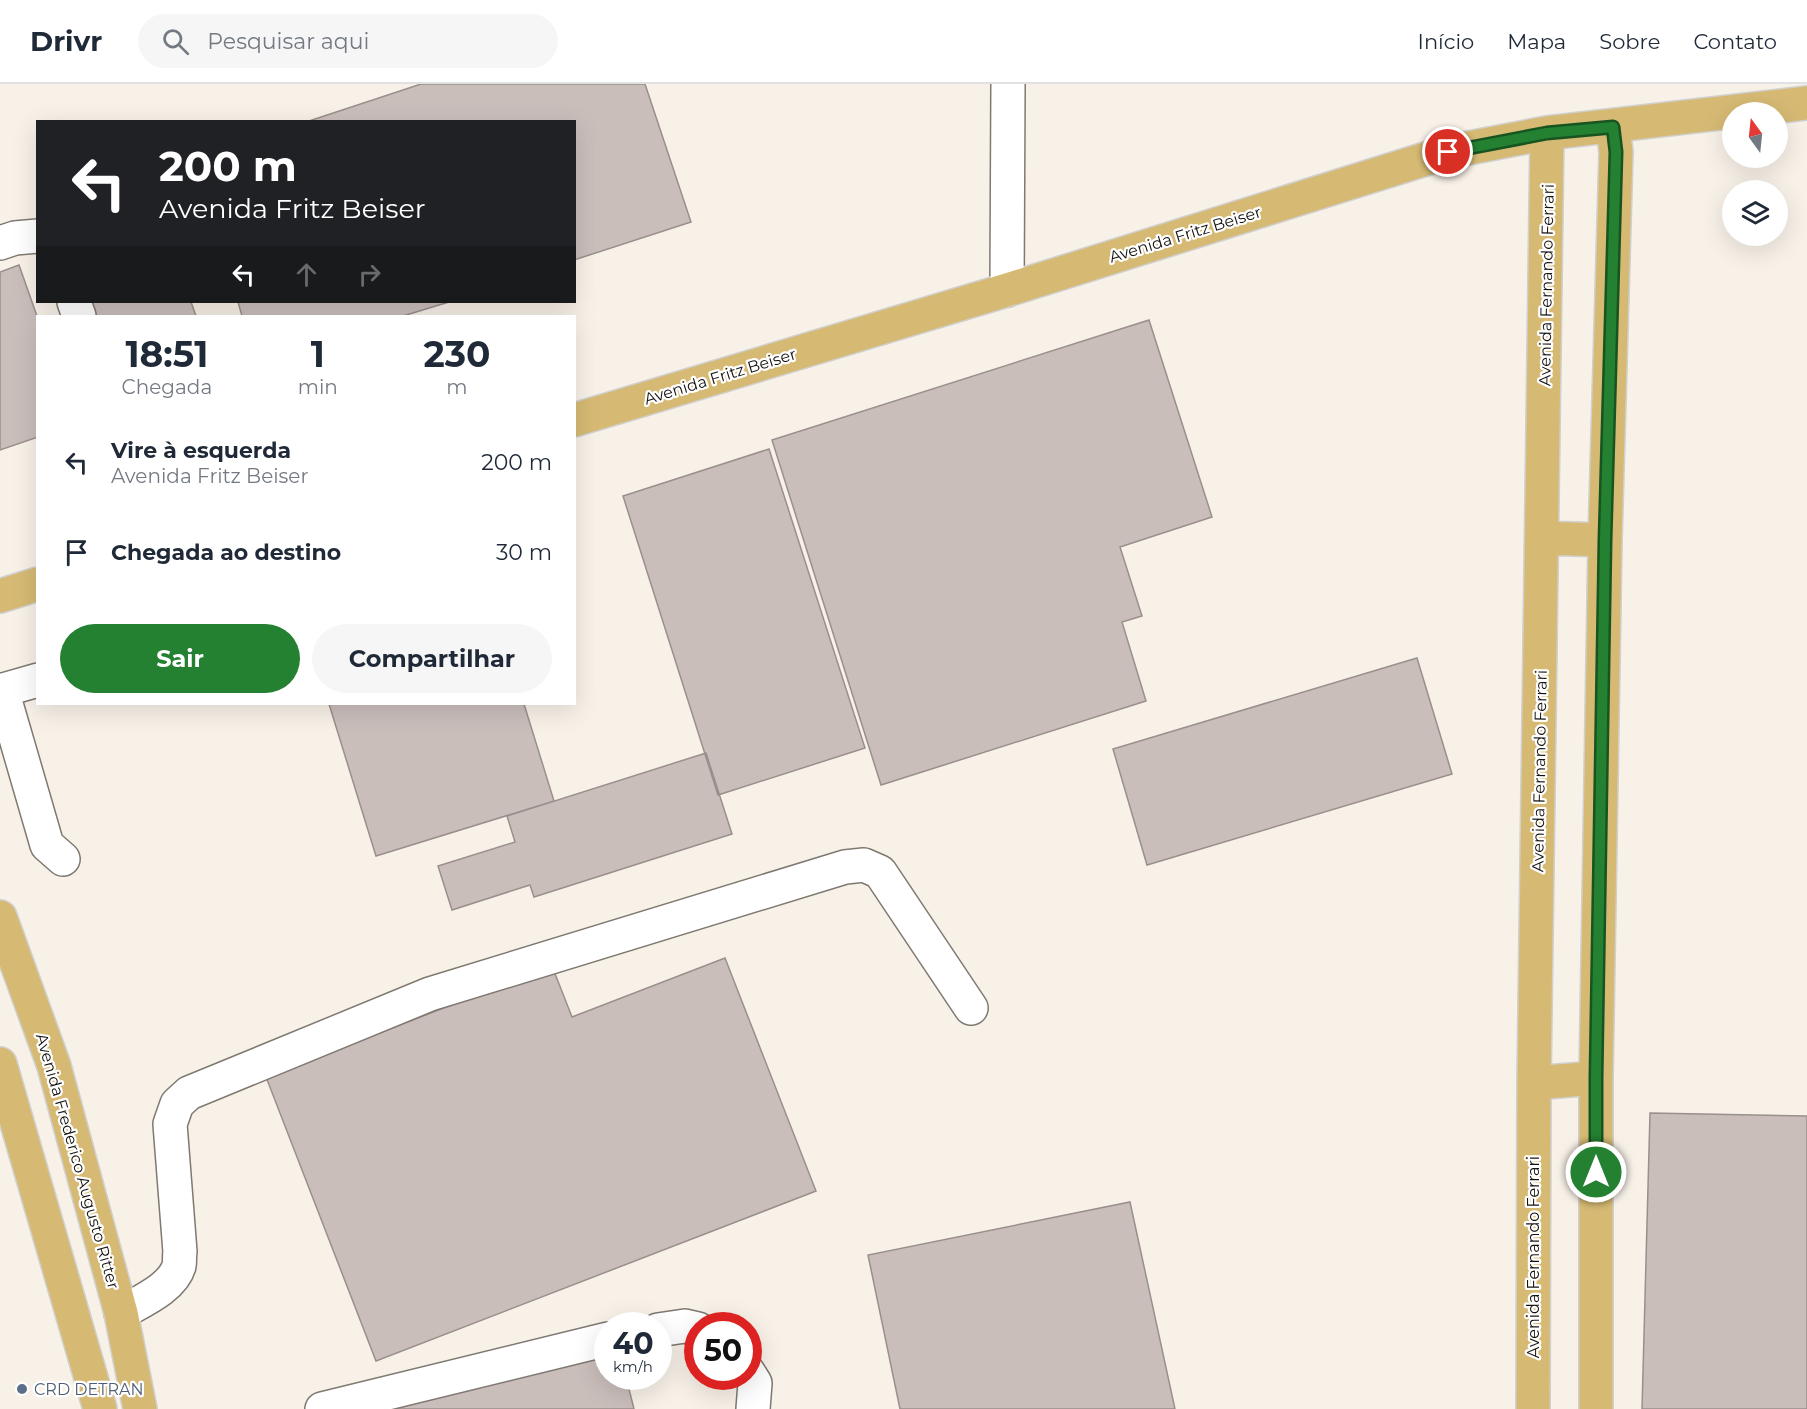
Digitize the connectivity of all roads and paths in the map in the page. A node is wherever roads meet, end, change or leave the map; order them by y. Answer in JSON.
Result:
{"nodes":[{"id":1,"x":1008,"y":84,"type":"edge"},
{"id":2,"x":1807,"y":103,"type":"edge"},
{"id":3,"x":1613,"y":127,"type":"junction"},
{"id":4,"x":1547,"y":133,"type":"junction"},
{"id":5,"x":36,"y":236,"type":"edge"},
{"id":6,"x":0,"y":243,"type":"edge"},
{"id":7,"x":1007,"y":290,"type":"junction"},
{"id":8,"x":576,"y":419,"type":"edge"},
{"id":9,"x":1542,"y":538,"type":"junction"},
{"id":10,"x":1605,"y":540,"type":"junction"},
{"id":11,"x":36,"y":585,"type":"edge"},
{"id":12,"x":0,"y":596,"type":"edge"},
{"id":13,"x":36,"y":681,"type":"edge"},
{"id":14,"x":1,"y":691,"type":"edge"},
{"id":15,"x":63,"y":859,"type":"dead end"},
{"id":16,"x":0,"y":917,"type":"edge"},
{"id":17,"x":971,"y":1008,"type":"dead end"},
{"id":18,"x":0,"y":1064,"type":"edge"},
{"id":19,"x":1596,"y":1078,"type":"junction"},
{"id":20,"x":1534,"y":1083,"type":"junction"},
{"id":21,"x":121,"y":1313,"type":"junction"},
{"id":22,"x":594,"y":1342,"type":"edge"},
{"id":23,"x":754,"y":1390,"type":"edge"},
{"id":24,"x":100,"y":1409,"type":"edge"},
{"id":25,"x":140,"y":1409,"type":"edge"},
{"id":26,"x":322,"y":1409,"type":"edge"},
{"id":27,"x":753,"y":1409,"type":"edge"},
{"id":28,"x":1533,"y":1409,"type":"edge"},
{"id":29,"x":1596,"y":1409,"type":"edge"}],
"edges":[{"from":1,"to":7,"type":"lane"},
{"from":2,"to":3,"type":"main road","name":"Avenida Fritz Beiser"},
{"from":3,"to":4,"type":"main road","name":"Avenida Fritz Beiser"},
{"from":3,"to":10,"type":"main road"},
{"from":4,"to":7,"type":"main road","name":"Avenida Fritz Beiser"},
{"from":4,"to":9,"type":"main road","name":"Avenida Fernando Ferrari"},
{"from":5,"to":6,"type":"lane"},
{"from":7,"to":8,"type":"main road","name":"Avenida Fritz Beiser"},
{"from":9,"to":10,"type":"main road"},
{"from":9,"to":20,"type":"main road","name":"Avenida Fernando Ferrari"},
{"from":10,"to":19,"type":"main road"},
{"from":11,"to":12,"type":"main road"},
{"from":13,"to":14,"type":"lane"},
{"from":14,"to":15,"type":"lane"},
{"from":16,"to":21,"type":"main road","name":"Avenida Frederico Augusto Ritter"},
{"from":17,"to":21,"type":"lane"},
{"from":18,"to":24,"type":"main road"},
{"from":19,"to":20,"type":"main road"},
{"from":19,"to":29,"type":"main road"},
{"from":20,"to":28,"type":"main road","name":"Avenida Fernando Ferrari"},
{"from":21,"to":25,"type":"main road","name":"Avenida Frederico Augusto Ritter"},
{"from":22,"to":26,"type":"lane"},
{"from":23,"to":27,"type":"lane"}]}
